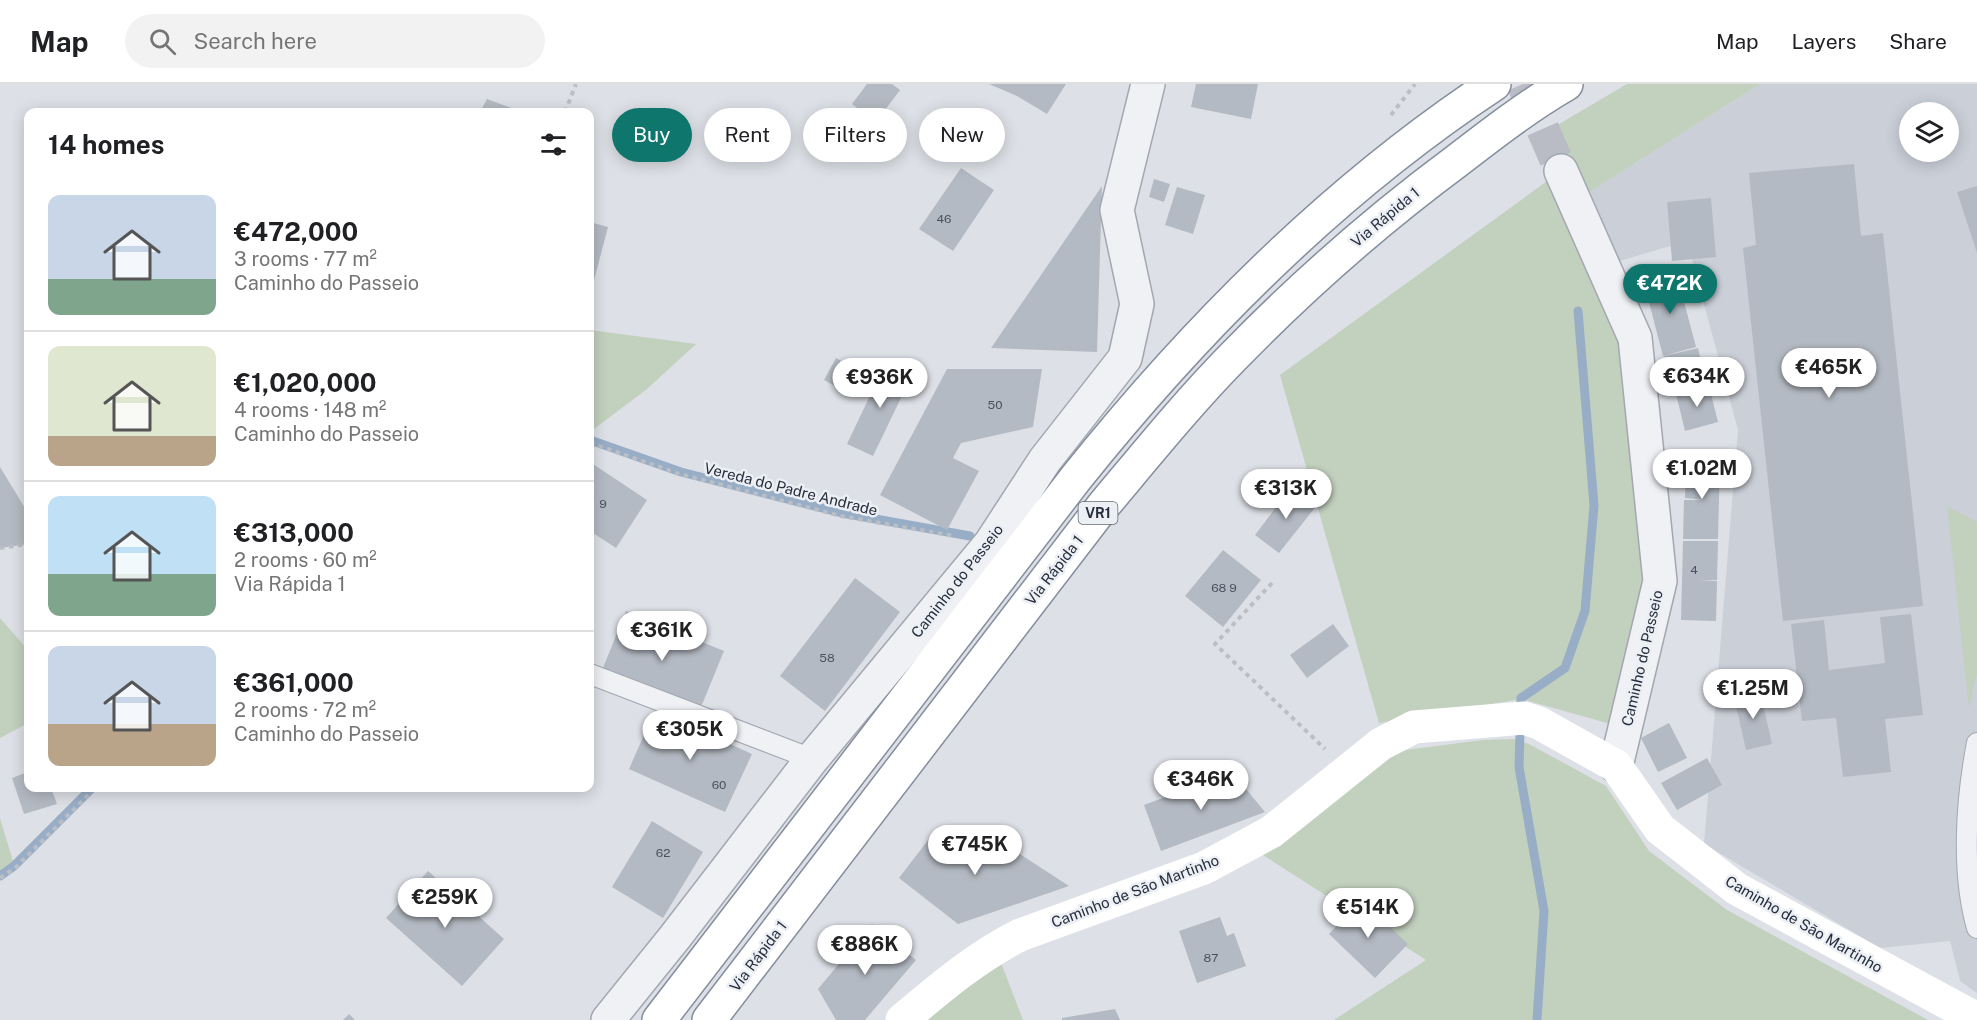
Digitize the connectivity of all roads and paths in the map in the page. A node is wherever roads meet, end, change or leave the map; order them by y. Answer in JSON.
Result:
{"nodes":[{"id":1,"x":576,"y":84,"type":"edge"},
{"id":2,"x":1148,"y":84,"type":"edge"},
{"id":3,"x":1494,"y":84,"type":"edge"},
{"id":4,"x":1566,"y":84,"type":"edge"},
{"id":5,"x":567,"y":108,"type":"edge"},
{"id":6,"x":1561,"y":171,"type":"tunnel mouth"},
{"id":7,"x":594,"y":444,"type":"edge"},
{"id":8,"x":991,"y":543,"type":"junction"},
{"id":9,"x":24,"y":545,"type":"edge"},
{"id":10,"x":0,"y":548,"type":"edge"},
{"id":11,"x":1272,"y":583,"type":"dead end"},
{"id":12,"x":594,"y":676,"type":"edge"},
{"id":13,"x":1977,"y":743,"type":"edge"},
{"id":14,"x":812,"y":759,"type":"junction"},
{"id":15,"x":1616,"y":765,"type":"junction"},
{"id":16,"x":1347,"y":770,"type":"junction"},
{"id":17,"x":90,"y":792,"type":"edge"},
{"id":18,"x":0,"y":878,"type":"edge"},
{"id":19,"x":1977,"y":927,"type":"edge"},
{"id":20,"x":1977,"y":1019,"type":"edge"},
{"id":21,"x":608,"y":1020,"type":"edge"},
{"id":22,"x":659,"y":1020,"type":"edge"},
{"id":23,"x":709,"y":1020,"type":"edge"},
{"id":24,"x":902,"y":1020,"type":"edge"}],
"edges":[{"from":1,"to":5,"type":"path"},
{"from":2,"to":8,"type":"street","name":"Caminho do Passeio"},
{"from":3,"to":22,"type":"main road","number":"VR1"},
{"from":4,"to":23,"type":"main road","name":"Via Rápida 1","number":"VR1"},
{"from":6,"to":15,"type":"street","name":"Caminho do Passeio"},
{"from":7,"to":8,"type":"path","name":"Vereda do Padre Andrade"},
{"from":8,"to":14,"type":"street","name":"Caminho do Passeio"},
{"from":9,"to":10,"type":"path"},
{"from":11,"to":16,"type":"path"},
{"from":12,"to":14,"type":"lane"},
{"from":13,"to":19,"type":"lane"},
{"from":14,"to":21,"type":"street","name":"Caminho do Passeio"},
{"from":15,"to":16,"type":"main road","name":"Caminho de São Martinho"},
{"from":15,"to":20,"type":"main road","name":"Caminho de São Martinho"},
{"from":16,"to":24,"type":"main road","name":"Caminho de São Martinho"},
{"from":17,"to":18,"type":"path"}]}
